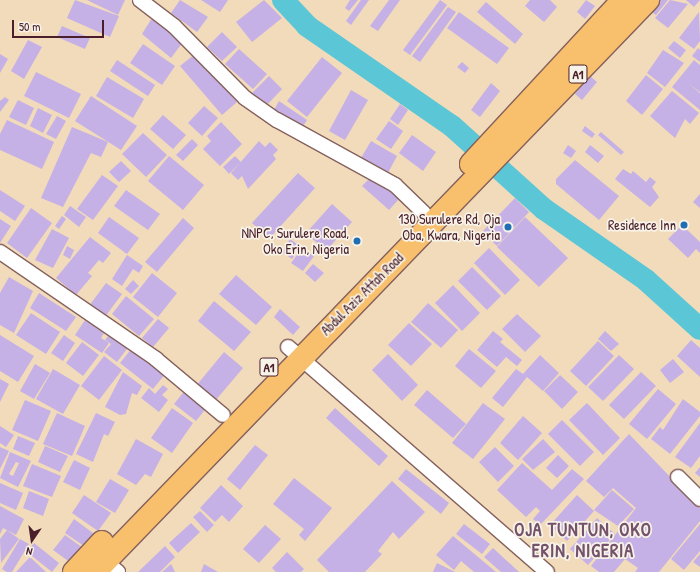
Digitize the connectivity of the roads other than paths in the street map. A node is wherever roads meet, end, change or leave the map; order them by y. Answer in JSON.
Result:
{"nodes":[{"id":1,"x":140,"y":0,"type":"edge"},
{"id":2,"x":623,"y":0,"type":"edge"},
{"id":3,"x":648,"y":0,"type":"edge"},
{"id":4,"x":503,"y":142,"type":"junction"},
{"id":5,"x":476,"y":170,"type":"junction"},
{"id":6,"x":424,"y":213,"type":"junction"},
{"id":7,"x":0,"y":252,"type":"edge"},
{"id":8,"x":294,"y":352,"type":"junction"},
{"id":9,"x":223,"y":415,"type":"junction"},
{"id":10,"x":678,"y":477,"type":"dead end"},
{"id":11,"x":700,"y":499,"type":"edge"},
{"id":12,"x":106,"y":568,"type":"edge"},
{"id":13,"x":74,"y":572,"type":"edge"},
{"id":14,"x":546,"y":572,"type":"edge"}],
"edges":[{"from":1,"to":6,"type":"street"},
{"from":2,"to":4,"type":"highway","name":"Abdul Aziz Attah Road","number":"A1"},
{"from":3,"to":4,"type":"highway","name":"Abdul Aziz Attah Road","number":"A1"},
{"from":4,"to":5,"type":"highway","name":"Abdul Aziz Attah Road","number":"A1"},
{"from":5,"to":6,"type":"highway","name":"Abdul Aziz Attah Road","number":"A1"},
{"from":5,"to":8,"type":"highway","name":"Abdul Aziz Attah Road","number":"A1"},
{"from":6,"to":8,"type":"highway","name":"Abdul Aziz Attah Road","number":"A1"},
{"from":7,"to":9,"type":"street"},
{"from":8,"to":9,"type":"highway","name":"Abdul Aziz Attah Road","number":"A1"},
{"from":8,"to":12,"type":"highway","name":"Abdul Aziz Attah Road","number":"A1"},
{"from":8,"to":14,"type":"street"},
{"from":9,"to":13,"type":"highway","name":"Abdul Aziz Attah Road","number":"A1"},
{"from":10,"to":11,"type":"street"}]}
